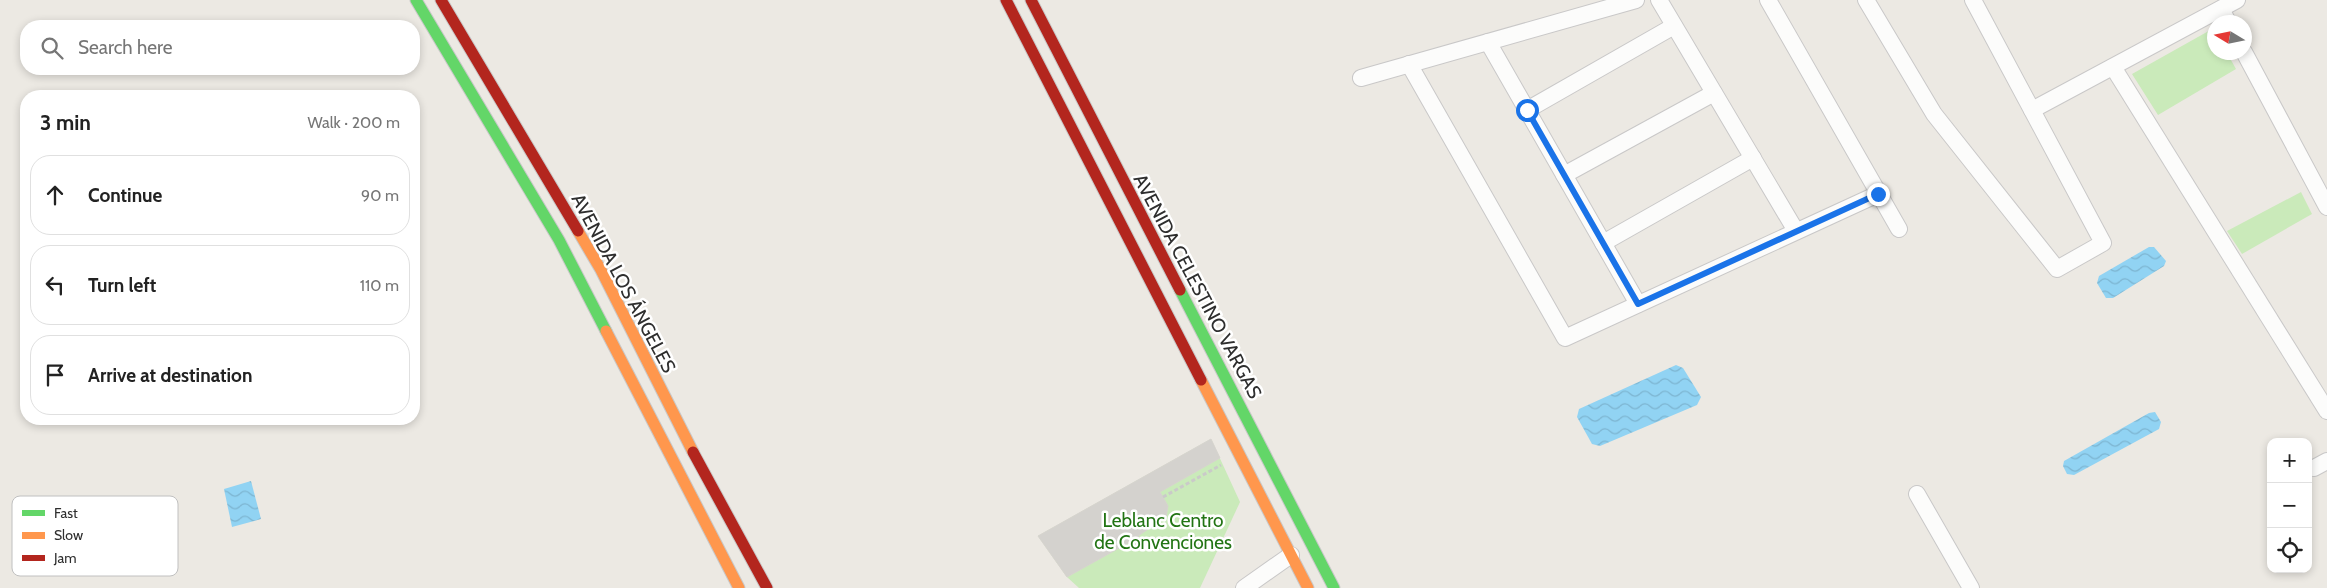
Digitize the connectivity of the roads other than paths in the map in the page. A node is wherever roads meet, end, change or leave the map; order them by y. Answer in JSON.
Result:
{"nodes":[{"id":1,"x":416,"y":0,"type":"edge"},
{"id":2,"x":442,"y":0,"type":"edge"},
{"id":3,"x":1006,"y":0,"type":"edge"},
{"id":4,"x":1031,"y":0,"type":"edge"},
{"id":5,"x":1636,"y":0,"type":"edge"},
{"id":6,"x":1658,"y":0,"type":"edge"},
{"id":7,"x":1768,"y":0,"type":"edge"},
{"id":8,"x":1866,"y":0,"type":"edge"},
{"id":9,"x":1973,"y":0,"type":"edge"},
{"id":10,"x":2237,"y":0,"type":"edge"},
{"id":11,"x":2226,"y":15,"type":"edge"},
{"id":12,"x":2207,"y":24,"type":"edge"},
{"id":13,"x":1674,"y":26,"type":"junction"},
{"id":14,"x":1488,"y":42,"type":"junction"},
{"id":15,"x":2248,"y":60,"type":"edge"},
{"id":16,"x":1409,"y":64,"type":"junction"},
{"id":17,"x":2113,"y":67,"type":"junction"},
{"id":18,"x":1361,"y":78,"type":"dead end"},
{"id":19,"x":1714,"y":93,"type":"junction"},
{"id":20,"x":1527,"y":110,"type":"junction"},
{"id":21,"x":2032,"y":110,"type":"junction"},
{"id":22,"x":1092,"y":119,"type":"junction"},
{"id":23,"x":1072,"y":128,"type":"junction"},
{"id":24,"x":1753,"y":158,"type":"junction"},
{"id":25,"x":1564,"y":176,"type":"junction"},
{"id":26,"x":1878,"y":194,"type":"junction"},
{"id":27,"x":2327,"y":207,"type":"edge"},
{"id":28,"x":1898,"y":229,"type":"dead end"},
{"id":29,"x":1796,"y":231,"type":"junction"},
{"id":30,"x":1603,"y":243,"type":"junction"},
{"id":31,"x":1638,"y":304,"type":"junction"},
{"id":32,"x":1217,"y":360,"type":"junction"},
{"id":33,"x":1196,"y":370,"type":"junction"},
{"id":34,"x":2327,"y":411,"type":"edge"},
{"id":35,"x":1917,"y":494,"type":"dead end"},
{"id":36,"x":1289,"y":498,"type":"junction"},
{"id":37,"x":1267,"y":509,"type":"junction"},
{"id":38,"x":1291,"y":555,"type":"junction"},
{"id":39,"x":740,"y":588,"type":"edge"},
{"id":40,"x":767,"y":588,"type":"edge"},
{"id":41,"x":1244,"y":588,"type":"edge"},
{"id":42,"x":1308,"y":588,"type":"edge"},
{"id":43,"x":1334,"y":588,"type":"edge"},
{"id":44,"x":1971,"y":588,"type":"edge"}],
"edges":[{"from":1,"to":39,"type":"main road","name":"AVENIDA LOS ÁNGELES"},
{"from":2,"to":40,"type":"main road","name":"AVENIDA LOS ÁNGELES"},
{"from":3,"to":23,"type":"main road","name":"AVENIDA CELESTINO VARGAS"},
{"from":4,"to":22,"type":"main road","name":"AVENIDA CELESTINO VARGAS"},
{"from":5,"to":14,"type":"street"},
{"from":6,"to":13,"type":"street"},
{"from":7,"to":26,"type":"street"},
{"from":8,"to":21,"type":"street"},
{"from":9,"to":21,"type":"street"},
{"from":10,"to":11,"type":"street"},
{"from":12,"to":17,"type":"street"},
{"from":13,"to":19,"type":"street"},
{"from":13,"to":20,"type":"street"},
{"from":14,"to":16,"type":"street"},
{"from":14,"to":20,"type":"street"},
{"from":15,"to":27,"type":"street"},
{"from":16,"to":18,"type":"street"},
{"from":16,"to":31,"type":"street"},
{"from":17,"to":21,"type":"street"},
{"from":17,"to":34,"type":"street"},
{"from":19,"to":24,"type":"street"},
{"from":19,"to":25,"type":"street"},
{"from":20,"to":25,"type":"street"},
{"from":22,"to":23,"type":"main road"},
{"from":22,"to":32,"type":"main road","name":"AVENIDA CELESTINO VARGAS"},
{"from":23,"to":33,"type":"main road","name":"AVENIDA CELESTINO VARGAS"},
{"from":24,"to":29,"type":"street"},
{"from":24,"to":30,"type":"street"},
{"from":25,"to":30,"type":"street"},
{"from":26,"to":28,"type":"street"},
{"from":26,"to":29,"type":"street"},
{"from":29,"to":31,"type":"street"},
{"from":30,"to":31,"type":"street"},
{"from":32,"to":33,"type":"main road"},
{"from":32,"to":36,"type":"main road","name":"AVENIDA CELESTINO VARGAS"},
{"from":33,"to":37,"type":"main road","name":"AVENIDA CELESTINO VARGAS"},
{"from":35,"to":44,"type":"street"},
{"from":36,"to":37,"type":"main road"},
{"from":36,"to":43,"type":"main road","name":"AVENIDA CELESTINO VARGAS"},
{"from":37,"to":38,"type":"main road","name":"AVENIDA CELESTINO VARGAS"},
{"from":38,"to":41,"type":"street"},
{"from":38,"to":42,"type":"main road","name":"AVENIDA CELESTINO VARGAS"}]}
